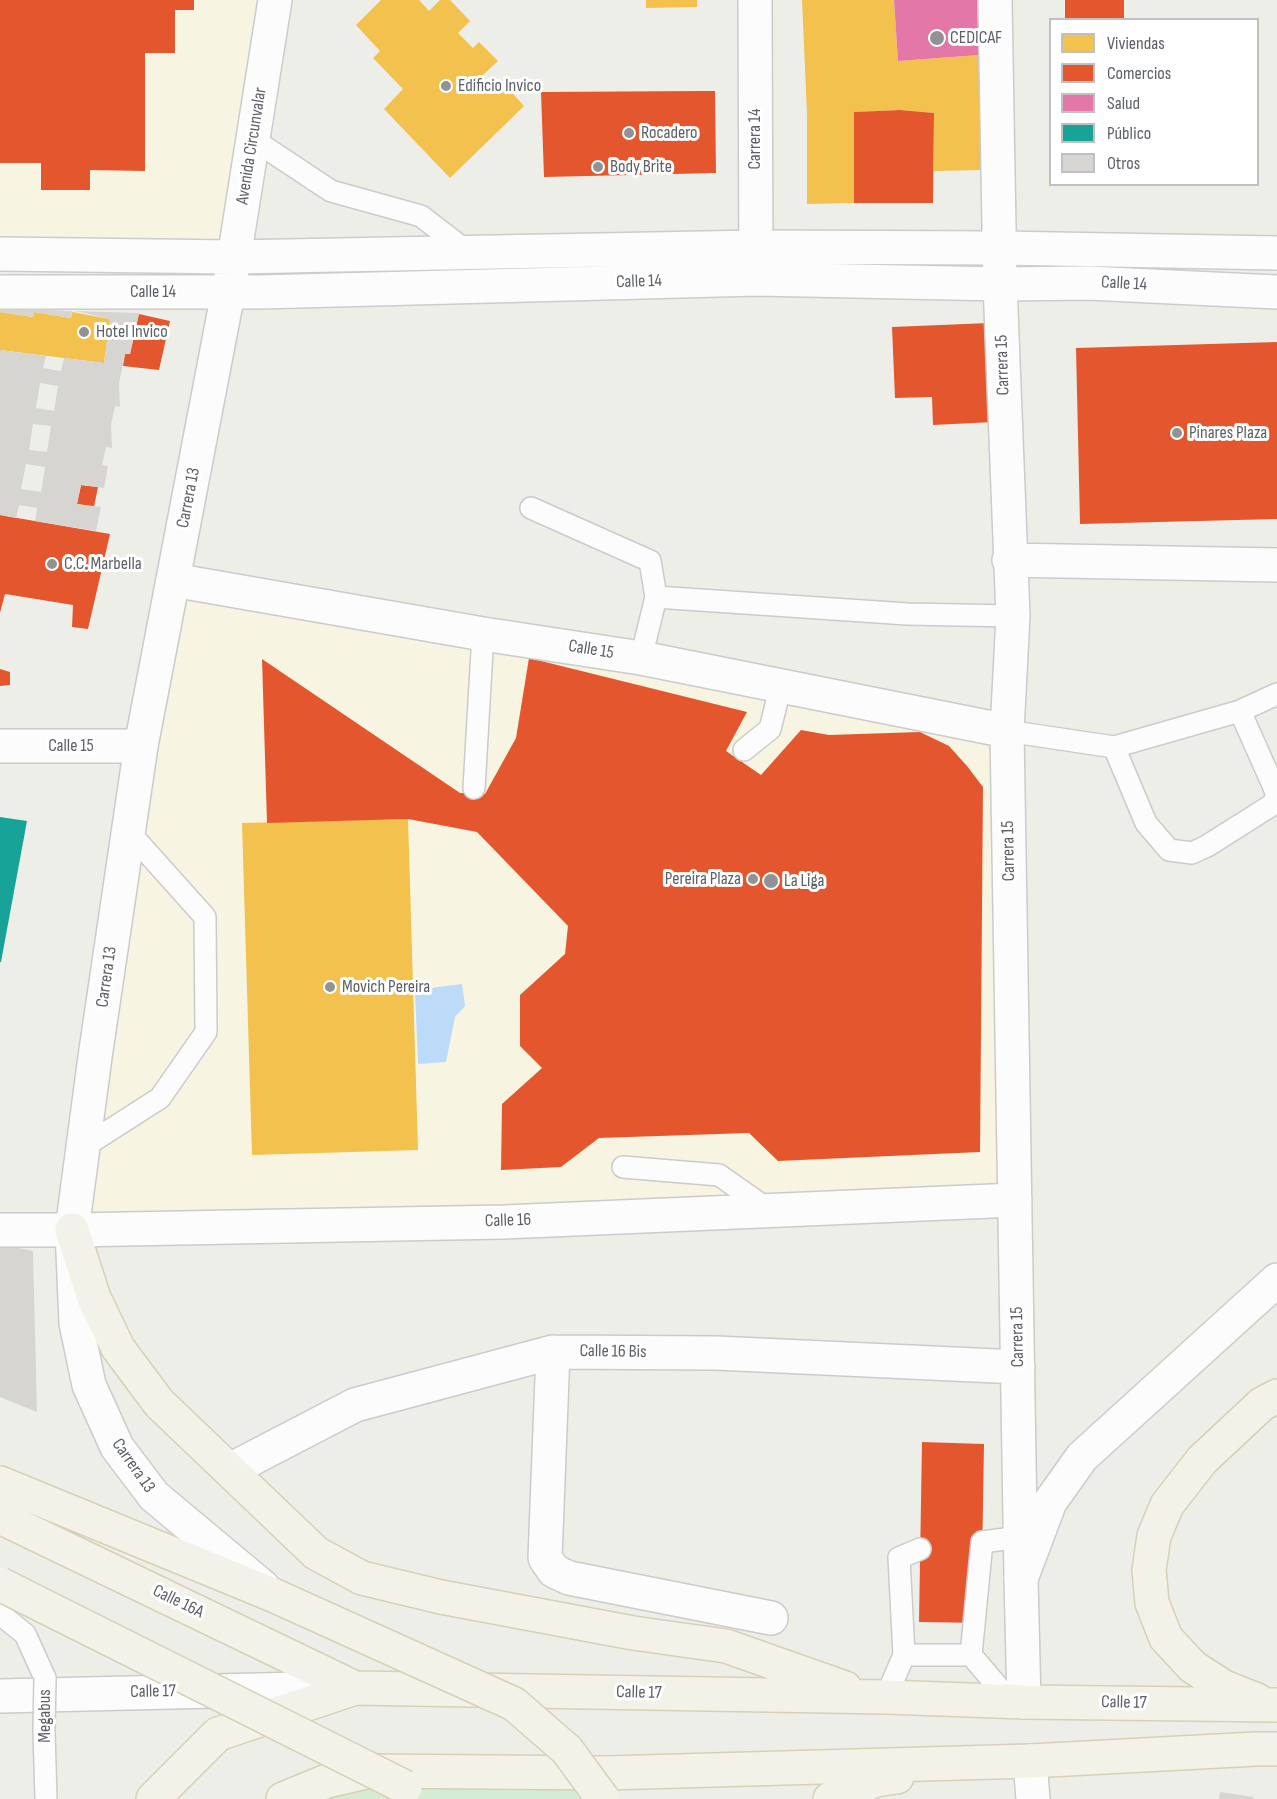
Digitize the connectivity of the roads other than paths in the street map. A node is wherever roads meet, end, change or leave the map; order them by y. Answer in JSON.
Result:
{"nodes":[{"id":1,"x":275,"y":0,"type":"edge"},
{"id":2,"x":755,"y":0,"type":"edge"},
{"id":3,"x":995,"y":0,"type":"edge"},
{"id":4,"x":254,"y":140,"type":"junction"},
{"id":5,"x":0,"y":237,"type":"edge"},
{"id":6,"x":1277,"y":242,"type":"edge"},
{"id":7,"x":1001,"y":248,"type":"junction"},
{"id":8,"x":1140,"y":250,"type":"junction"},
{"id":9,"x":469,"y":253,"type":"junction"},
{"id":10,"x":1277,"y":253,"type":"edge"},
{"id":11,"x":0,"y":254,"type":"edge"},
{"id":12,"x":96,"y":256,"type":"junction"},
{"id":13,"x":234,"y":257,"type":"junction"},
{"id":14,"x":756,"y":263,"type":"junction"},
{"id":15,"x":1000,"y":284,"type":"junction"},
{"id":16,"x":0,"y":292,"type":"edge"},
{"id":17,"x":228,"y":292,"type":"junction"},
{"id":18,"x":1277,"y":292,"type":"edge"},
{"id":19,"x":531,"y":508,"type":"dead end"},
{"id":20,"x":1009,"y":560,"type":"junction"},
{"id":21,"x":1277,"y":566,"type":"edge"},
{"id":22,"x":173,"y":580,"type":"junction"},
{"id":23,"x":656,"y":597,"type":"junction"},
{"id":24,"x":1013,"y":616,"type":"junction"},
{"id":25,"x":483,"y":633,"type":"junction"},
{"id":26,"x":641,"y":658,"type":"junction"},
{"id":27,"x":781,"y":685,"type":"junction"},
{"id":28,"x":1277,"y":694,"type":"edge"},
{"id":29,"x":1240,"y":711,"type":"junction"},
{"id":30,"x":1007,"y":731,"type":"junction"},
{"id":31,"x":0,"y":746,"type":"edge"},
{"id":32,"x":141,"y":746,"type":"junction"},
{"id":33,"x":1114,"y":747,"type":"junction"},
{"id":34,"x":744,"y":750,"type":"dead end"},
{"id":35,"x":474,"y":788,"type":"dead end"},
{"id":36,"x":128,"y":831,"type":"junction"},
{"id":37,"x":82,"y":1148,"type":"junction"},
{"id":38,"x":622,"y":1167,"type":"dead end"},
{"id":39,"x":1015,"y":1200,"type":"junction"},
{"id":40,"x":769,"y":1210,"type":"junction"},
{"id":41,"x":0,"y":1230,"type":"edge"},
{"id":42,"x":72,"y":1230,"type":"junction"},
{"id":43,"x":1277,"y":1280,"type":"edge"},
{"id":44,"x":553,"y":1352,"type":"junction"},
{"id":45,"x":1018,"y":1367,"type":"junction"},
{"id":46,"x":1277,"y":1396,"type":"edge"},
{"id":47,"x":230,"y":1470,"type":"junction"},
{"id":48,"x":0,"y":1483,"type":"edge"},
{"id":49,"x":0,"y":1517,"type":"edge"},
{"id":50,"x":1021,"y":1537,"type":"junction"},
{"id":51,"x":920,"y":1549,"type":"dead end"},
{"id":52,"x":1021,"y":1579,"type":"junction"},
{"id":53,"x":0,"y":1584,"type":"edge"},
{"id":54,"x":273,"y":1595,"type":"junction"},
{"id":55,"x":0,"y":1614,"type":"edge"},
{"id":56,"x":771,"y":1618,"type":"dead end"},
{"id":57,"x":904,"y":1655,"type":"junction"},
{"id":58,"x":971,"y":1656,"type":"junction"},
{"id":59,"x":355,"y":1688,"type":"junction"},
{"id":60,"x":0,"y":1696,"type":"edge"},
{"id":61,"x":879,"y":1697,"type":"junction"},
{"id":62,"x":1017,"y":1702,"type":"junction"},
{"id":63,"x":1275,"y":1706,"type":"edge"},
{"id":64,"x":1270,"y":1751,"type":"edge"},
{"id":65,"x":1030,"y":1761,"type":"junction"},
{"id":66,"x":411,"y":1793,"type":"edge"},
{"id":67,"x":46,"y":1799,"type":"edge"},
{"id":68,"x":153,"y":1799,"type":"edge"},
{"id":69,"x":283,"y":1799,"type":"edge"},
{"id":70,"x":603,"y":1799,"type":"edge"},
{"id":71,"x":830,"y":1799,"type":"edge"},
{"id":72,"x":1033,"y":1799,"type":"edge"}],
"edges":[{"from":1,"to":4,"type":"street","name":"Avenida Circunvalar"},
{"from":2,"to":14,"type":"street","name":"Carrera 14"},
{"from":3,"to":7,"type":"street","name":"Carrera 15"},
{"from":4,"to":9,"type":"lane"},
{"from":4,"to":13,"type":"street","name":"Avenida Circunvalar"},
{"from":5,"to":12,"type":"street"},
{"from":6,"to":8,"type":"street"},
{"from":7,"to":8,"type":"street","name":"Calle 14"},
{"from":7,"to":14,"type":"street","name":"Calle 14"},
{"from":7,"to":15,"type":"street","name":"Carrera 15"},
{"from":8,"to":10,"type":"street","name":"Calle 14"},
{"from":9,"to":13,"type":"street","name":"Calle 14"},
{"from":9,"to":14,"type":"street","name":"Calle 14"},
{"from":11,"to":12,"type":"street","name":"Calle 14"},
{"from":12,"to":13,"type":"street","name":"Calle 14"},
{"from":13,"to":17,"type":"street","name":"Avenida Circunvalar"},
{"from":14,"to":15,"type":"street","name":"Calle 14"},
{"from":14,"to":17,"type":"street","name":"Calle 14"},
{"from":15,"to":18,"type":"street","name":"Calle 14"},
{"from":15,"to":20,"type":"street","name":"Carrera 15"},
{"from":16,"to":17,"type":"street","name":"Calle 14"},
{"from":17,"to":22,"type":"street","name":"Carrera 13"},
{"from":19,"to":23,"type":"lane"},
{"from":20,"to":21,"type":"street"},
{"from":20,"to":24,"type":"street","name":"Carrera 15"},
{"from":22,"to":25,"type":"street","name":"Calle 15"},
{"from":22,"to":32,"type":"street","name":"Carrera 13"},
{"from":23,"to":24,"type":"lane"},
{"from":23,"to":26,"type":"lane"},
{"from":24,"to":30,"type":"street","name":"Carrera 15"},
{"from":25,"to":26,"type":"street","name":"Calle 15"},
{"from":25,"to":35,"type":"lane"},
{"from":26,"to":27,"type":"street","name":"Calle 15"},
{"from":27,"to":30,"type":"street","name":"Calle 15"},
{"from":27,"to":34,"type":"lane"},
{"from":28,"to":29,"type":"lane"},
{"from":29,"to":33,"type":"lane"},
{"from":29,"to":33,"type":"lane"},
{"from":30,"to":33,"type":"lane"},
{"from":30,"to":39,"type":"street","name":"Carrera 15"},
{"from":31,"to":32,"type":"street","name":"Calle 15"},
{"from":32,"to":36,"type":"street","name":"Carrera 13"},
{"from":36,"to":37,"type":"street","name":"Carrera 13"},
{"from":36,"to":37,"type":"lane"},
{"from":37,"to":42,"type":"street","name":"Carrera 13"},
{"from":38,"to":40,"type":"lane"},
{"from":39,"to":40,"type":"street","name":"Calle 16"},
{"from":39,"to":45,"type":"street","name":"Carrera 15"},
{"from":40,"to":42,"type":"street","name":"Calle 16"},
{"from":41,"to":42,"type":"street","name":"Calle 16"},
{"from":42,"to":47,"type":"main road"},
{"from":42,"to":54,"type":"street","name":"Carrera 13"},
{"from":43,"to":52,"type":"street"},
{"from":44,"to":45,"type":"street","name":"Calle 16 Bis"},
{"from":44,"to":47,"type":"street","name":"Calle 16 Bis"},
{"from":44,"to":56,"type":"street"},
{"from":45,"to":50,"type":"street","name":"Carrera 15"},
{"from":46,"to":63,"type":"main road"},
{"from":47,"to":61,"type":"main road"},
{"from":48,"to":54,"type":"main road"},
{"from":49,"to":59,"type":"main road","name":"Calle 16A"},
{"from":50,"to":52,"type":"street","name":"Carrera 15"},
{"from":50,"to":58,"type":"lane"},
{"from":51,"to":57,"type":"lane"},
{"from":52,"to":62,"type":"street","name":"Carrera 15"},
{"from":53,"to":66,"type":"main road","bridge":true},
{"from":54,"to":70,"type":"main road","bridge":true},
{"from":55,"to":67,"type":"lane","name":"Megabus","bridge":true},
{"from":57,"to":58,"type":"lane"},
{"from":57,"to":61,"type":"lane"},
{"from":58,"to":62,"type":"lane"},
{"from":59,"to":60,"type":"street","name":"Calle 17"},
{"from":59,"to":61,"type":"main road","name":"Calle 17"},
{"from":59,"to":68,"type":"main road"},
{"from":61,"to":62,"type":"main road","name":"Calle 17"},
{"from":62,"to":63,"type":"main road","name":"Calle 17"},
{"from":64,"to":65,"type":"main road"},
{"from":65,"to":69,"type":"main road"},
{"from":65,"to":71,"type":"main road"},
{"from":65,"to":72,"type":"street"}]}
